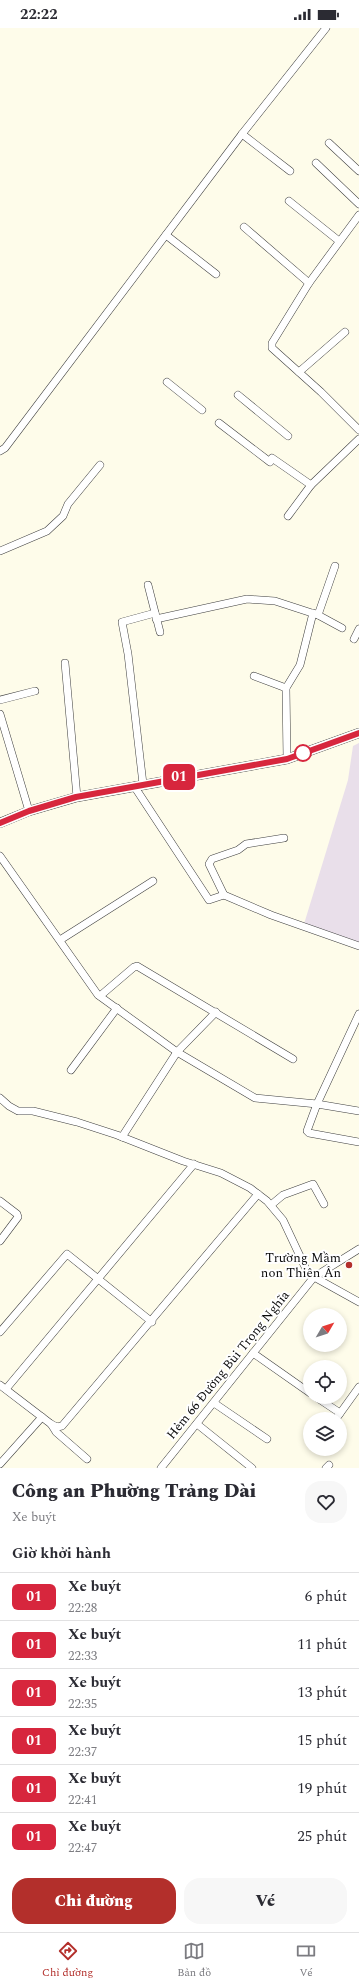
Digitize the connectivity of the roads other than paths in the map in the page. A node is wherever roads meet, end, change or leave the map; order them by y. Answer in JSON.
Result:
{"nodes":[{"id":1,"x":326,"y":28,"type":"edge"},
{"id":2,"x":242,"y":134,"type":"junction"},
{"id":3,"x":329,"y":143,"type":"dead end"},
{"id":4,"x":316,"y":163,"type":"dead end"},
{"id":5,"x":290,"y":171,"type":"dead end"},
{"id":6,"x":359,"y":172,"type":"edge"},
{"id":7,"x":289,"y":201,"type":"dead end"},
{"id":8,"x":359,"y":204,"type":"edge"},
{"id":9,"x":359,"y":215,"type":"edge"},
{"id":10,"x":244,"y":227,"type":"dead end"},
{"id":11,"x":166,"y":235,"type":"junction"},
{"id":12,"x":339,"y":241,"type":"junction"},
{"id":13,"x":216,"y":274,"type":"dead end"},
{"id":14,"x":309,"y":283,"type":"junction"},
{"id":15,"x":345,"y":332,"type":"dead end"},
{"id":16,"x":299,"y":372,"type":"junction"},
{"id":17,"x":167,"y":382,"type":"dead end"},
{"id":18,"x":238,"y":395,"type":"dead end"},
{"id":19,"x":202,"y":410,"type":"dead end"},
{"id":20,"x":219,"y":423,"type":"dead end"},
{"id":21,"x":359,"y":430,"type":"edge"},
{"id":22,"x":288,"y":436,"type":"dead end"},
{"id":23,"x":359,"y":439,"type":"edge"},
{"id":24,"x":0,"y":451,"type":"edge"},
{"id":25,"x":100,"y":465,"type":"dead end"},
{"id":26,"x":311,"y":485,"type":"junction"},
{"id":27,"x":288,"y":516,"type":"dead end"},
{"id":28,"x":0,"y":551,"type":"edge"},
{"id":29,"x":335,"y":566,"type":"dead end"},
{"id":30,"x":148,"y":585,"type":"dead end"},
{"id":31,"x":315,"y":614,"type":"junction"},
{"id":32,"x":156,"y":616,"type":"junction"},
{"id":33,"x":342,"y":628,"type":"dead end"},
{"id":34,"x":359,"y":629,"type":"edge"},
{"id":35,"x":160,"y":632,"type":"dead end"},
{"id":36,"x":354,"y":639,"type":"dead end"},
{"id":37,"x":65,"y":663,"type":"dead end"},
{"id":38,"x":254,"y":676,"type":"dead end"},
{"id":39,"x":286,"y":688,"type":"junction"},
{"id":40,"x":35,"y":691,"type":"dead end"},
{"id":41,"x":0,"y":700,"type":"edge"},
{"id":42,"x":0,"y":714,"type":"edge"},
{"id":43,"x":1,"y":727,"type":"edge"},
{"id":44,"x":359,"y":733,"type":"edge"},
{"id":45,"x":287,"y":759,"type":"junction"},
{"id":46,"x":139,"y":785,"type":"junction"},
{"id":47,"x":76,"y":797,"type":"junction"},
{"id":48,"x":29,"y":811,"type":"junction"},
{"id":49,"x":0,"y":823,"type":"edge"},
{"id":50,"x":284,"y":838,"type":"dead end"},
{"id":51,"x":0,"y":856,"type":"edge"},
{"id":52,"x":153,"y":881,"type":"dead end"},
{"id":53,"x":224,"y":895,"type":"junction"},
{"id":54,"x":60,"y":940,"type":"junction"},
{"id":55,"x":359,"y":946,"type":"edge"},
{"id":56,"x":100,"y":996,"type":"junction"},
{"id":57,"x":117,"y":1008,"type":"junction"},
{"id":58,"x":216,"y":1012,"type":"junction"},
{"id":59,"x":359,"y":1014,"type":"edge"},
{"id":60,"x":177,"y":1052,"type":"junction"},
{"id":61,"x":293,"y":1059,"type":"dead end"},
{"id":62,"x":71,"y":1070,"type":"dead end"},
{"id":63,"x":0,"y":1098,"type":"edge"},
{"id":64,"x":316,"y":1104,"type":"junction"},
{"id":65,"x":359,"y":1111,"type":"edge"},
{"id":66,"x":122,"y":1137,"type":"junction"},
{"id":67,"x":359,"y":1142,"type":"edge"},
{"id":68,"x":194,"y":1164,"type":"junction"},
{"id":69,"x":258,"y":1194,"type":"junction"},
{"id":70,"x":0,"y":1201,"type":"edge"},
{"id":71,"x":324,"y":1204,"type":"dead end"},
{"id":72,"x":271,"y":1205,"type":"junction"},
{"id":73,"x":0,"y":1241,"type":"edge"},
{"id":74,"x":359,"y":1249,"type":"edge"},
{"id":75,"x":314,"y":1277,"type":"junction"},
{"id":76,"x":99,"y":1278,"type":"junction"},
{"id":77,"x":359,"y":1302,"type":"edge"},
{"id":78,"x":152,"y":1322,"type":"junction"},
{"id":79,"x":0,"y":1332,"type":"edge"},
{"id":80,"x":253,"y":1353,"type":"junction"},
{"id":81,"x":3,"y":1387,"type":"edge"},
{"id":82,"x":359,"y":1387,"type":"edge"},
{"id":83,"x":303,"y":1388,"type":"edge"},
{"id":84,"x":214,"y":1402,"type":"junction"},
{"id":85,"x":324,"y":1404,"type":"edge"},
{"id":86,"x":333,"y":1412,"type":"edge"},
{"id":87,"x":341,"y":1412,"type":"edge"},
{"id":88,"x":42,"y":1417,"type":"junction"},
{"id":89,"x":51,"y":1424,"type":"junction"},
{"id":90,"x":197,"y":1424,"type":"junction"},
{"id":91,"x":267,"y":1439,"type":"dead end"},
{"id":92,"x":87,"y":1458,"type":"dead end"},
{"id":93,"x":0,"y":1464,"type":"edge"},
{"id":94,"x":161,"y":1468,"type":"edge"},
{"id":95,"x":252,"y":1468,"type":"edge"}],
"edges":[{"from":1,"to":2,"type":"street"},
{"from":2,"to":5,"type":"street"},
{"from":2,"to":11,"type":"street"},
{"from":3,"to":6,"type":"street"},
{"from":4,"to":8,"type":"street"},
{"from":7,"to":12,"type":"street"},
{"from":9,"to":12,"type":"street"},
{"from":10,"to":14,"type":"street"},
{"from":11,"to":13,"type":"street"},
{"from":11,"to":24,"type":"street"},
{"from":12,"to":14,"type":"street"},
{"from":14,"to":16,"type":"street"},
{"from":15,"to":16,"type":"street"},
{"from":16,"to":21,"type":"street"},
{"from":17,"to":19,"type":"street"},
{"from":18,"to":22,"type":"street"},
{"from":20,"to":26,"type":"street"},
{"from":23,"to":26,"type":"street"},
{"from":25,"to":28,"type":"street"},
{"from":26,"to":27,"type":"street"},
{"from":29,"to":31,"type":"street"},
{"from":30,"to":32,"type":"street"},
{"from":31,"to":32,"type":"street"},
{"from":31,"to":33,"type":"street"},
{"from":31,"to":39,"type":"street"},
{"from":32,"to":35,"type":"street"},
{"from":32,"to":46,"type":"street"},
{"from":34,"to":36,"type":"street"},
{"from":37,"to":47,"type":"street"},
{"from":38,"to":39,"type":"street"},
{"from":39,"to":45,"type":"street"},
{"from":40,"to":41,"type":"street"},
{"from":42,"to":43,"type":"street"},
{"from":43,"to":48,"type":"street"},
{"from":44,"to":45,"type":"street"},
{"from":45,"to":46,"type":"street"},
{"from":46,"to":47,"type":"street"},
{"from":46,"to":53,"type":"street"},
{"from":47,"to":48,"type":"street"},
{"from":48,"to":49,"type":"street"},
{"from":50,"to":53,"type":"street"},
{"from":51,"to":54,"type":"street"},
{"from":52,"to":54,"type":"street"},
{"from":53,"to":55,"type":"street"},
{"from":54,"to":56,"type":"street"},
{"from":56,"to":57,"type":"street"},
{"from":56,"to":58,"type":"street"},
{"from":57,"to":60,"type":"street"},
{"from":57,"to":62,"type":"street"},
{"from":58,"to":60,"type":"street"},
{"from":58,"to":61,"type":"street"},
{"from":59,"to":64,"type":"street"},
{"from":60,"to":64,"type":"street"},
{"from":60,"to":66,"type":"street"},
{"from":63,"to":66,"type":"street"},
{"from":64,"to":65,"type":"street"},
{"from":64,"to":67,"type":"street"},
{"from":66,"to":68,"type":"street"},
{"from":68,"to":69,"type":"street"},
{"from":68,"to":76,"type":"street"},
{"from":69,"to":72,"type":"street"},
{"from":69,"to":78,"type":"street"},
{"from":70,"to":73,"type":"street"},
{"from":71,"to":72,"type":"street"},
{"from":72,"to":75,"type":"street"},
{"from":74,"to":75,"type":"street","name":"Hẻm 66 Đường Bùi Trọng Nghĩa"},
{"from":75,"to":77,"type":"street"},
{"from":75,"to":80,"type":"street","name":"Hẻm 66 Đường Bùi Trọng Nghĩa"},
{"from":76,"to":78,"type":"street"},
{"from":76,"to":79,"type":"street"},
{"from":76,"to":81,"type":"street"},
{"from":78,"to":89,"type":"street"},
{"from":80,"to":83,"type":"street"},
{"from":80,"to":84,"type":"street","name":"Hẻm 66 Đường Bùi Trọng Nghĩa"},
{"from":81,"to":88,"type":"street"},
{"from":82,"to":87,"type":"street"},
{"from":84,"to":90,"type":"street","name":"Hẻm 66 Đường Bùi Trọng Nghĩa"},
{"from":84,"to":91,"type":"street"},
{"from":85,"to":86,"type":"street"},
{"from":88,"to":89,"type":"street"},
{"from":88,"to":93,"type":"street"},
{"from":89,"to":92,"type":"street"},
{"from":90,"to":94,"type":"street","name":"Hẻm 66 Đường Bùi Trọng Nghĩa"},
{"from":90,"to":95,"type":"street"}]}
